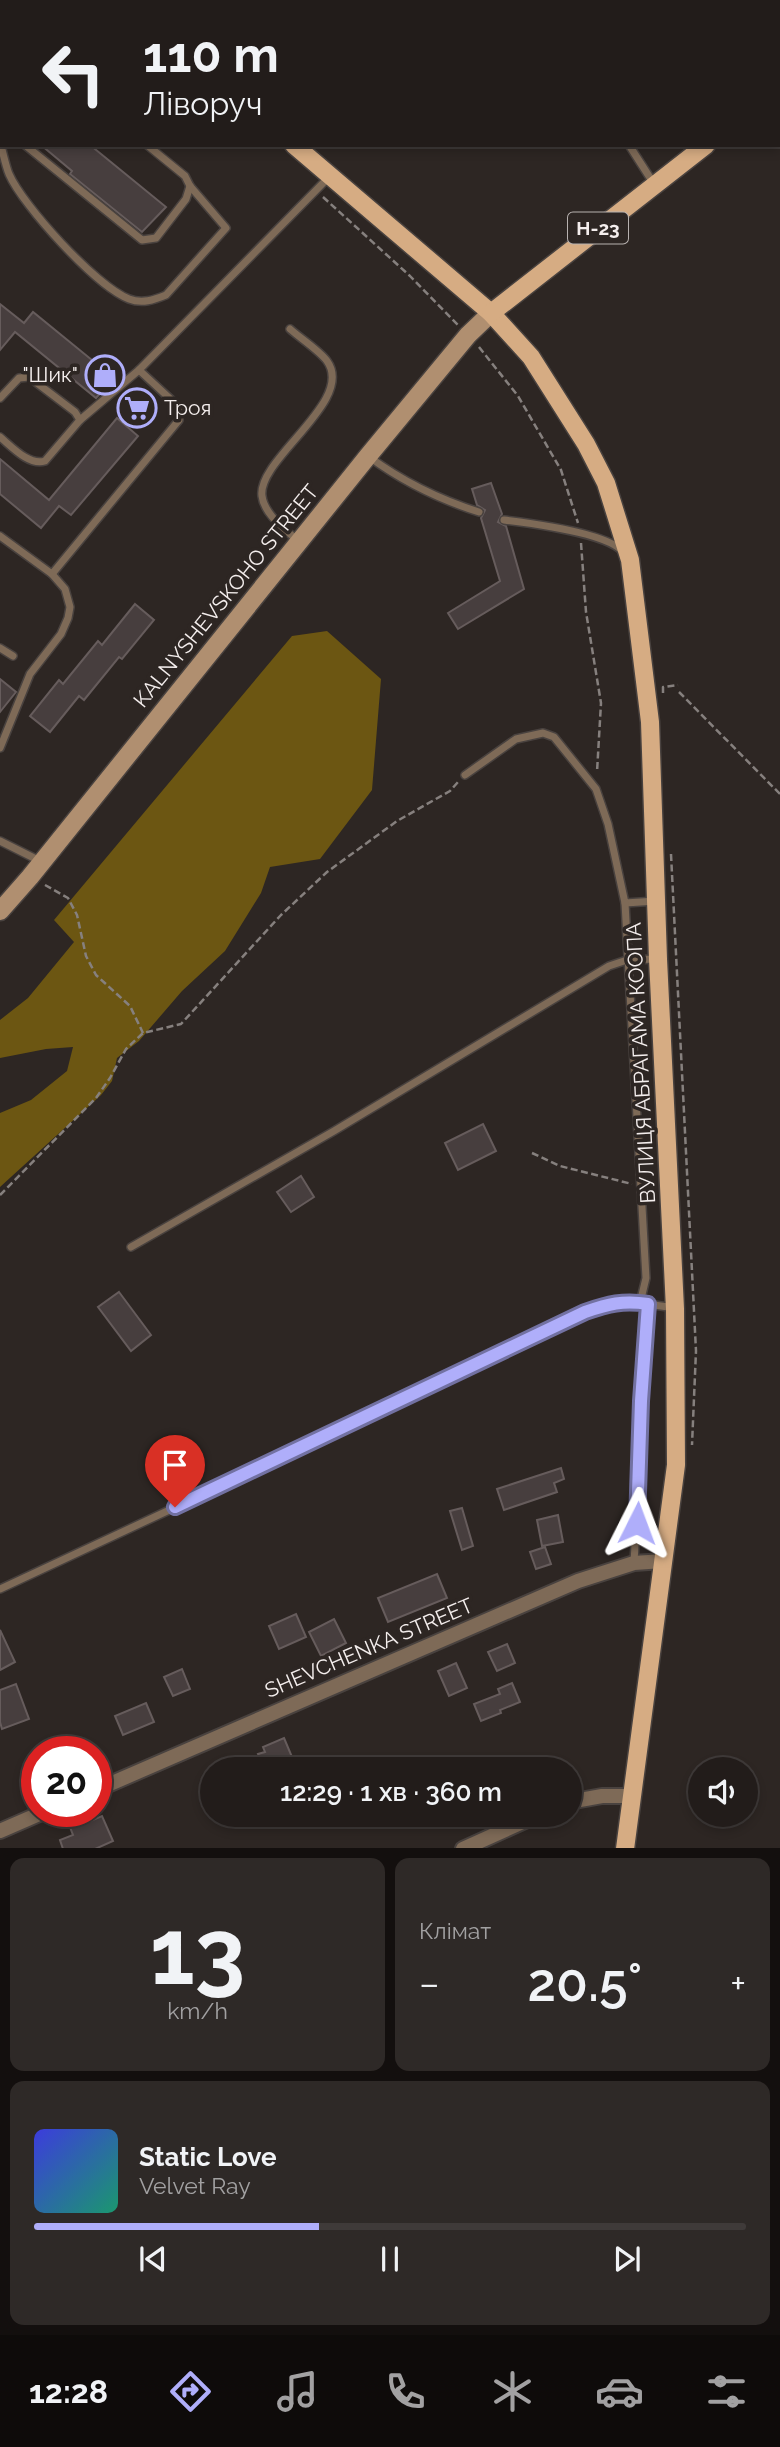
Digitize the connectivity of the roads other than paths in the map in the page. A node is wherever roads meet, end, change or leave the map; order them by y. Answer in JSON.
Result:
{"nodes":[{"id":1,"x":2,"y":147,"type":"edge"},
{"id":2,"x":27,"y":147,"type":"edge"},
{"id":3,"x":149,"y":147,"type":"edge"},
{"id":4,"x":296,"y":147,"type":"edge"},
{"id":5,"x":630,"y":147,"type":"edge"},
{"id":6,"x":703,"y":147,"type":"edge"},
{"id":7,"x":330,"y":175,"type":"junction"},
{"id":8,"x":654,"y":184,"type":"junction"},
{"id":9,"x":190,"y":186,"type":"junction"},
{"id":10,"x":491,"y":313,"type":"junction"},
{"id":11,"x":290,"y":329,"type":"dead end"},
{"id":12,"x":139,"y":370,"type":"junction"},
{"id":13,"x":0,"y":398,"type":"edge"},
{"id":14,"x":80,"y":420,"type":"junction"},
{"id":15,"x":0,"y":437,"type":"edge"},
{"id":16,"x":368,"y":456,"type":"junction"},
{"id":17,"x":479,"y":512,"type":"dead end"},
{"id":18,"x":504,"y":520,"type":"dead end"},
{"id":19,"x":0,"y":536,"type":"edge"},
{"id":20,"x":299,"y":542,"type":"junction"},
{"id":21,"x":630,"y":560,"type":"junction"},
{"id":22,"x":52,"y":574,"type":"junction"},
{"id":23,"x":0,"y":648,"type":"edge"},
{"id":24,"x":13,"y":656,"type":"dead end"},
{"id":25,"x":0,"y":748,"type":"edge"},
{"id":26,"x":465,"y":775,"type":"road end"},
{"id":27,"x":0,"y":841,"type":"edge"},
{"id":28,"x":41,"y":862,"type":"junction"},
{"id":29,"x":656,"y":901,"type":"junction"},
{"id":30,"x":625,"y":903,"type":"junction"},
{"id":31,"x":0,"y":911,"type":"edge"},
{"id":32,"x":658,"y":959,"type":"junction"},
{"id":33,"x":627,"y":960,"type":"junction"},
{"id":34,"x":131,"y":1247,"type":"dead end"},
{"id":35,"x":644,"y":1303,"type":"junction"},
{"id":36,"x":675,"y":1309,"type":"junction"},
{"id":37,"x":663,"y":1561,"type":"junction"},
{"id":38,"x":634,"y":1563,"type":"junction"},
{"id":39,"x":0,"y":1589,"type":"edge"},
{"id":40,"x":112,"y":1783,"type":"edge"},
{"id":41,"x":632,"y":1796,"type":"junction"},
{"id":42,"x":582,"y":1800,"type":"edge"},
{"id":43,"x":21,"y":1822,"type":"edge"},
{"id":44,"x":512,"y":1827,"type":"edge"},
{"id":45,"x":0,"y":1831,"type":"edge"},
{"id":46,"x":465,"y":1848,"type":"edge"},
{"id":47,"x":625,"y":1848,"type":"edge"}],
"edges":[{"from":1,"to":9,"type":"lane"},
{"from":2,"to":9,"type":"lane"},
{"from":3,"to":9,"type":"lane"},
{"from":4,"to":7,"type":"main road","name":"ВУЛИЦЯ АБРАГАМА КООПА"},
{"from":5,"to":8,"type":"lane"},
{"from":6,"to":8,"type":"main road","number":"Н-23"},
{"from":7,"to":10,"type":"main road","name":"ВУЛИЦЯ АБРАГАМА КООПА"},
{"from":7,"to":12,"type":"lane"},
{"from":8,"to":10,"type":"main road","number":"Н-23"},
{"from":10,"to":16,"type":"street","name":"KALNYSHEVSKOHO STREET"},
{"from":10,"to":21,"type":"main road","name":"ВУЛИЦЯ АБРАГАМА КООПА"},
{"from":11,"to":20,"type":"lane"},
{"from":12,"to":14,"type":"lane"},
{"from":12,"to":22,"type":"lane"},
{"from":13,"to":14,"type":"lane"},
{"from":14,"to":15,"type":"lane"},
{"from":16,"to":17,"type":"lane"},
{"from":16,"to":20,"type":"street","name":"KALNYSHEVSKOHO STREET"},
{"from":18,"to":21,"type":"lane"},
{"from":19,"to":22,"type":"lane"},
{"from":20,"to":28,"type":"street","name":"KALNYSHEVSKOHO STREET"},
{"from":21,"to":29,"type":"main road","name":"ВУЛИЦЯ АБРАГАМА КООПА"},
{"from":22,"to":25,"type":"lane"},
{"from":23,"to":24,"type":"lane"},
{"from":26,"to":30,"type":"lane"},
{"from":27,"to":28,"type":"lane"},
{"from":28,"to":31,"type":"street","name":"KALNYSHEVSKOHO STREET"},
{"from":29,"to":30,"type":"lane"},
{"from":29,"to":32,"type":"main road","name":"ВУЛИЦЯ АБРАГАМА КООПА"},
{"from":30,"to":33,"type":"lane"},
{"from":32,"to":33,"type":"lane"},
{"from":32,"to":36,"type":"main road","name":"ВУЛИЦЯ АБРАГАМА КООПА"},
{"from":33,"to":34,"type":"lane"},
{"from":33,"to":35,"type":"lane"},
{"from":35,"to":36,"type":"lane"},
{"from":35,"to":38,"type":"lane"},
{"from":35,"to":39,"type":"lane"},
{"from":36,"to":37,"type":"main road","name":"ВУЛИЦЯ АБРАГАМА КООПА"},
{"from":37,"to":38,"type":"street","name":"SHEVCHENKA STREET"},
{"from":37,"to":41,"type":"main road","name":"ВУЛИЦЯ АБРАГАМА КООПА"},
{"from":38,"to":40,"type":"street","name":"SHEVCHENKA STREET"},
{"from":41,"to":42,"type":"street"},
{"from":41,"to":47,"type":"main road","name":"ВУЛИЦЯ АБРАГАМА КООПА"},
{"from":43,"to":45,"type":"street"},
{"from":44,"to":46,"type":"street"}]}
